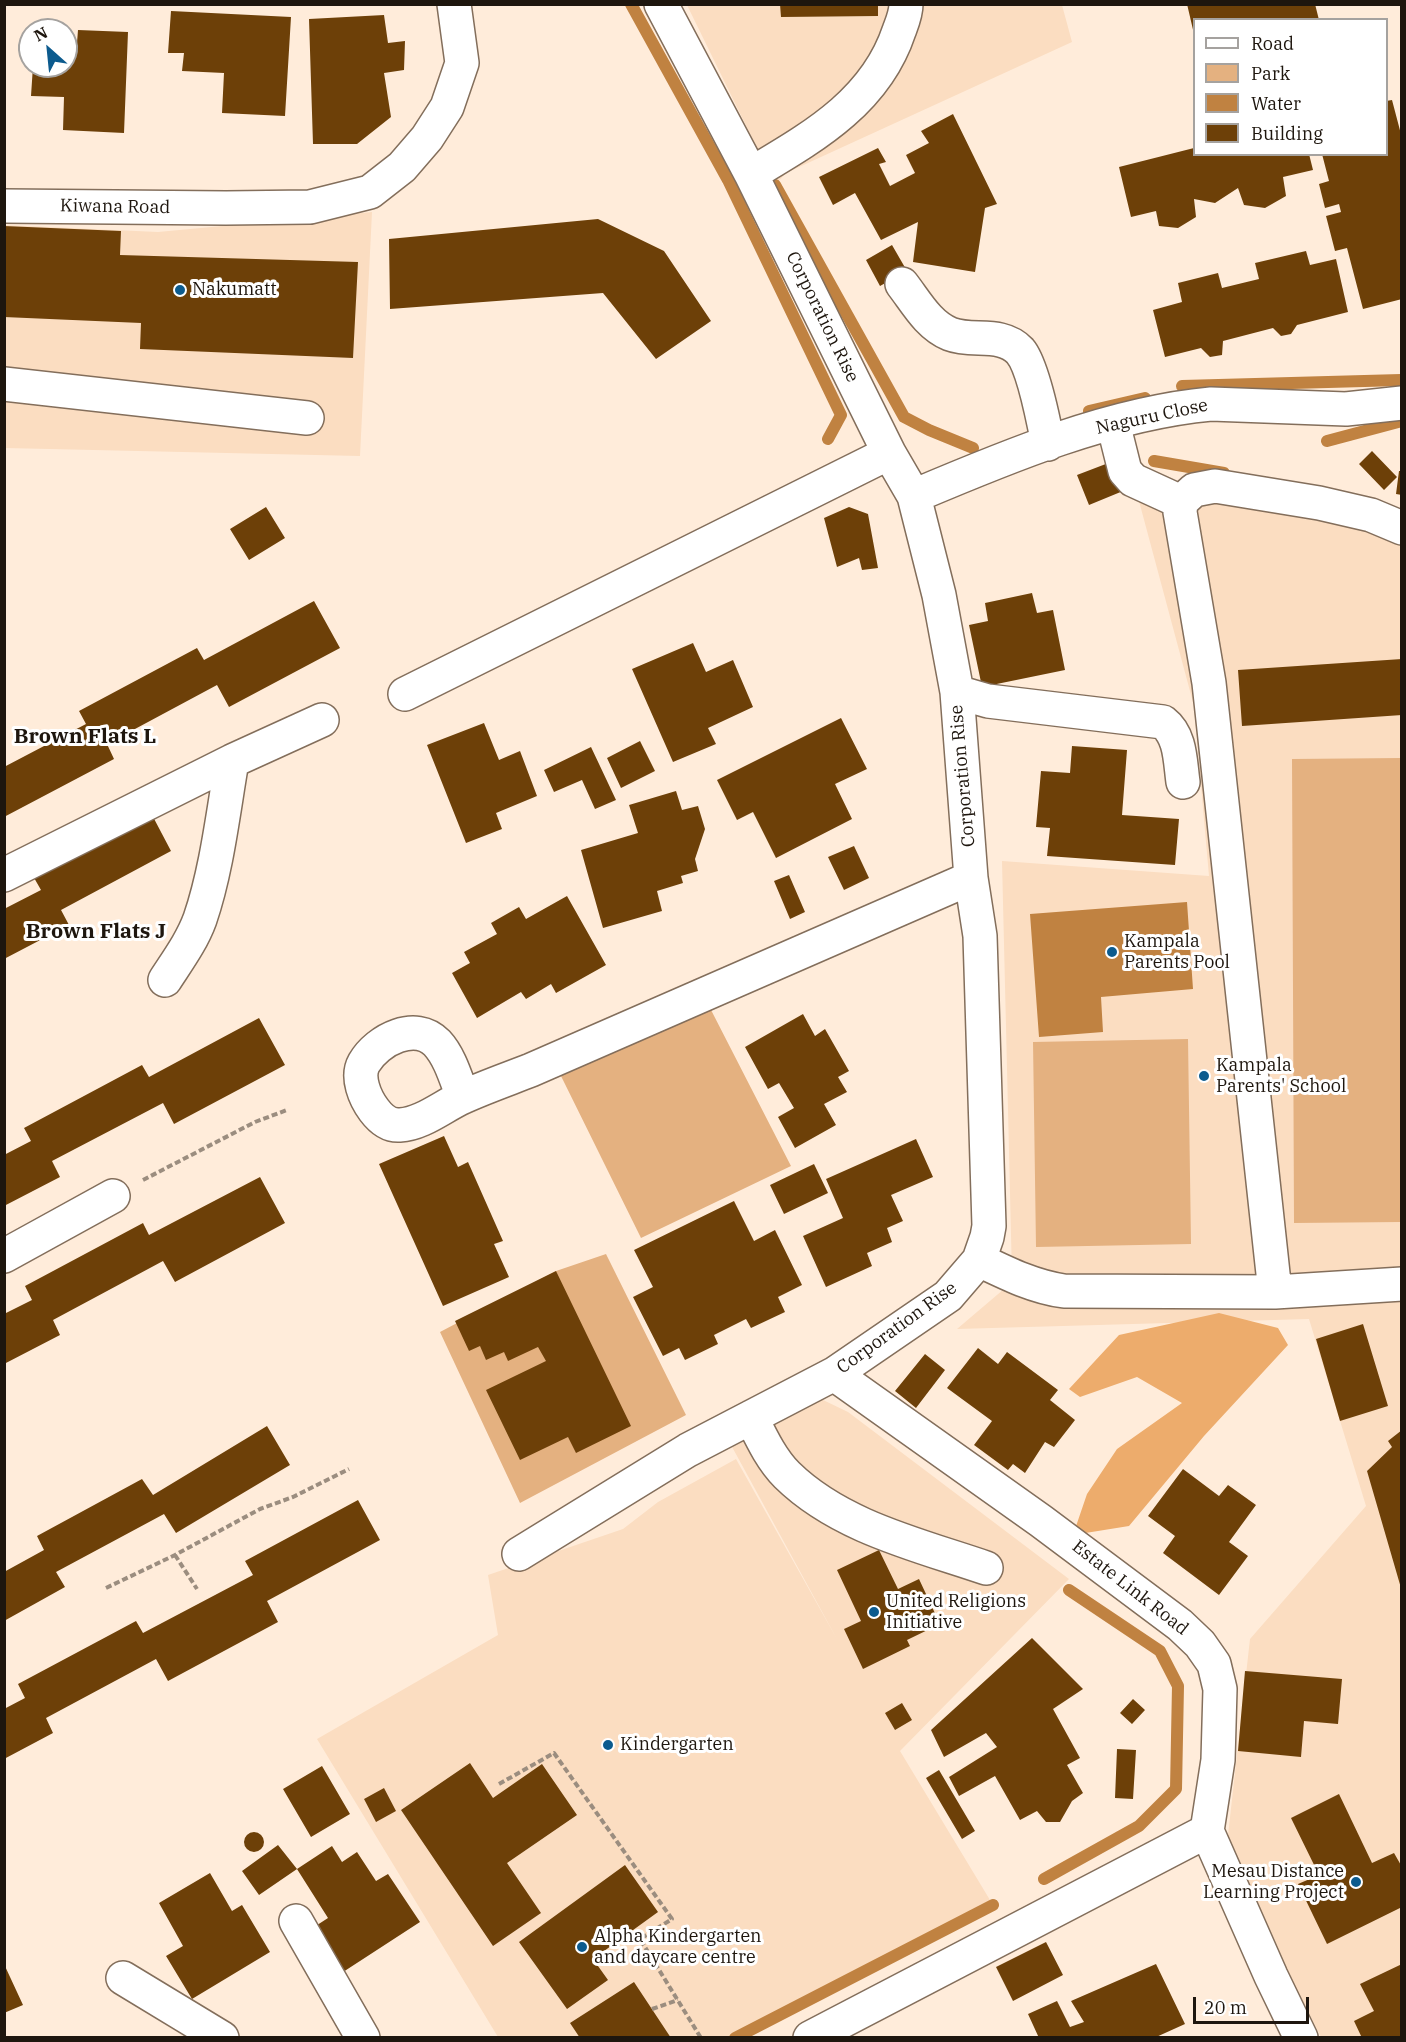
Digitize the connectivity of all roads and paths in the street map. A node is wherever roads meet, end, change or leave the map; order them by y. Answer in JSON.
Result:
{"nodes":[{"id":1,"x":454,"y":4,"type":"edge"},
{"id":2,"x":661,"y":4,"type":"edge"},
{"id":3,"x":906,"y":4,"type":"edge"},
{"id":4,"x":751,"y":174,"type":"junction"},
{"id":5,"x":4,"y":206,"type":"edge"},
{"id":6,"x":902,"y":284,"type":"dead end"},
{"id":7,"x":4,"y":384,"type":"edge"},
{"id":8,"x":1401,"y":403,"type":"edge"},
{"id":9,"x":307,"y":418,"type":"dead end"},
{"id":10,"x":1113,"y":423,"type":"junction"},
{"id":11,"x":1048,"y":444,"type":"junction"},
{"id":12,"x":889,"y":453,"type":"junction"},
{"id":13,"x":914,"y":496,"type":"junction"},
{"id":14,"x":1181,"y":502,"type":"junction"},
{"id":15,"x":1401,"y":528,"type":"edge"},
{"id":16,"x":957,"y":692,"type":"junction"},
{"id":17,"x":405,"y":694,"type":"dead end"},
{"id":18,"x":322,"y":720,"type":"dead end"},
{"id":19,"x":232,"y":761,"type":"junction"},
{"id":20,"x":1183,"y":782,"type":"dead end"},
{"id":21,"x":4,"y":875,"type":"edge"},
{"id":22,"x":971,"y":878,"type":"junction"},
{"id":23,"x":165,"y":980,"type":"dead end"},
{"id":24,"x":463,"y":1096,"type":"dead end"},
{"id":25,"x":287,"y":1110,"type":"dead end"},
{"id":26,"x":113,"y":1196,"type":"joint"},
{"id":27,"x":4,"y":1256,"type":"edge"},
{"id":28,"x":979,"y":1260,"type":"junction"},
{"id":29,"x":1401,"y":1284,"type":"edge"},
{"id":30,"x":1275,"y":1292,"type":"junction"},
{"id":31,"x":834,"y":1374,"type":"junction"},
{"id":32,"x":751,"y":1417,"type":"junction"},
{"id":33,"x":349,"y":1469,"type":"dead end"},
{"id":34,"x":519,"y":1554,"type":"dead end"},
{"id":35,"x":175,"y":1555,"type":"junction"},
{"id":36,"x":986,"y":1568,"type":"dead end"},
{"id":37,"x":106,"y":1588,"type":"dead end"},
{"id":38,"x":197,"y":1589,"type":"dead end"},
{"id":39,"x":499,"y":1784,"type":"dead end"},
{"id":40,"x":1207,"y":1831,"type":"junction"},
{"id":41,"x":296,"y":1921,"type":"dead end"},
{"id":42,"x":123,"y":1978,"type":"dead end"},
{"id":43,"x":678,"y":2000,"type":"junction"},
{"id":44,"x":652,"y":2009,"type":"dead end"},
{"id":45,"x":222,"y":2037,"type":"edge"},
{"id":46,"x":363,"y":2037,"type":"edge"},
{"id":47,"x":701,"y":2037,"type":"edge"},
{"id":48,"x":810,"y":2037,"type":"edge"},
{"id":49,"x":1301,"y":2037,"type":"edge"}],
"edges":[{"from":1,"to":5,"type":"street","name":"Kiwana Road"},
{"from":2,"to":4,"type":"street","name":"Corporation Rise"},
{"from":3,"to":4,"type":"street"},
{"from":4,"to":12,"type":"street","name":"Corporation Rise"},
{"from":6,"to":11,"type":"street"},
{"from":7,"to":9,"type":"street"},
{"from":8,"to":10,"type":"street","name":"Naguru Close"},
{"from":10,"to":11,"type":"street","name":"Naguru Close"},
{"from":10,"to":14,"type":"street"},
{"from":11,"to":13,"type":"street","name":"Naguru Close"},
{"from":12,"to":13,"type":"street","name":"Corporation Rise"},
{"from":12,"to":17,"type":"street"},
{"from":13,"to":16,"type":"street","name":"Corporation Rise"},
{"from":14,"to":15,"type":"street"},
{"from":14,"to":30,"type":"street"},
{"from":16,"to":20,"type":"street"},
{"from":16,"to":22,"type":"street","name":"Corporation Rise"},
{"from":18,"to":19,"type":"street"},
{"from":19,"to":21,"type":"street"},
{"from":19,"to":23,"type":"street"},
{"from":22,"to":24,"type":"street"},
{"from":22,"to":28,"type":"street","name":"Corporation Rise"},
{"from":25,"to":26,"type":"path"},
{"from":26,"to":27,"type":"street"},
{"from":28,"to":30,"type":"street"},
{"from":28,"to":31,"type":"street","name":"Corporation Rise"},
{"from":29,"to":30,"type":"street"},
{"from":31,"to":32,"type":"street","name":"Corporation Rise"},
{"from":31,"to":40,"type":"street","name":"Estate Link Road"},
{"from":32,"to":34,"type":"street","name":"Corporation Rise"},
{"from":32,"to":36,"type":"street"},
{"from":33,"to":35,"type":"path"},
{"from":35,"to":37,"type":"path"},
{"from":35,"to":38,"type":"path"},
{"from":39,"to":43,"type":"path"},
{"from":40,"to":48,"type":"street"},
{"from":40,"to":49,"type":"street"},
{"from":41,"to":46,"type":"street"},
{"from":42,"to":45,"type":"street"},
{"from":43,"to":44,"type":"path"},
{"from":43,"to":47,"type":"path"}]}
